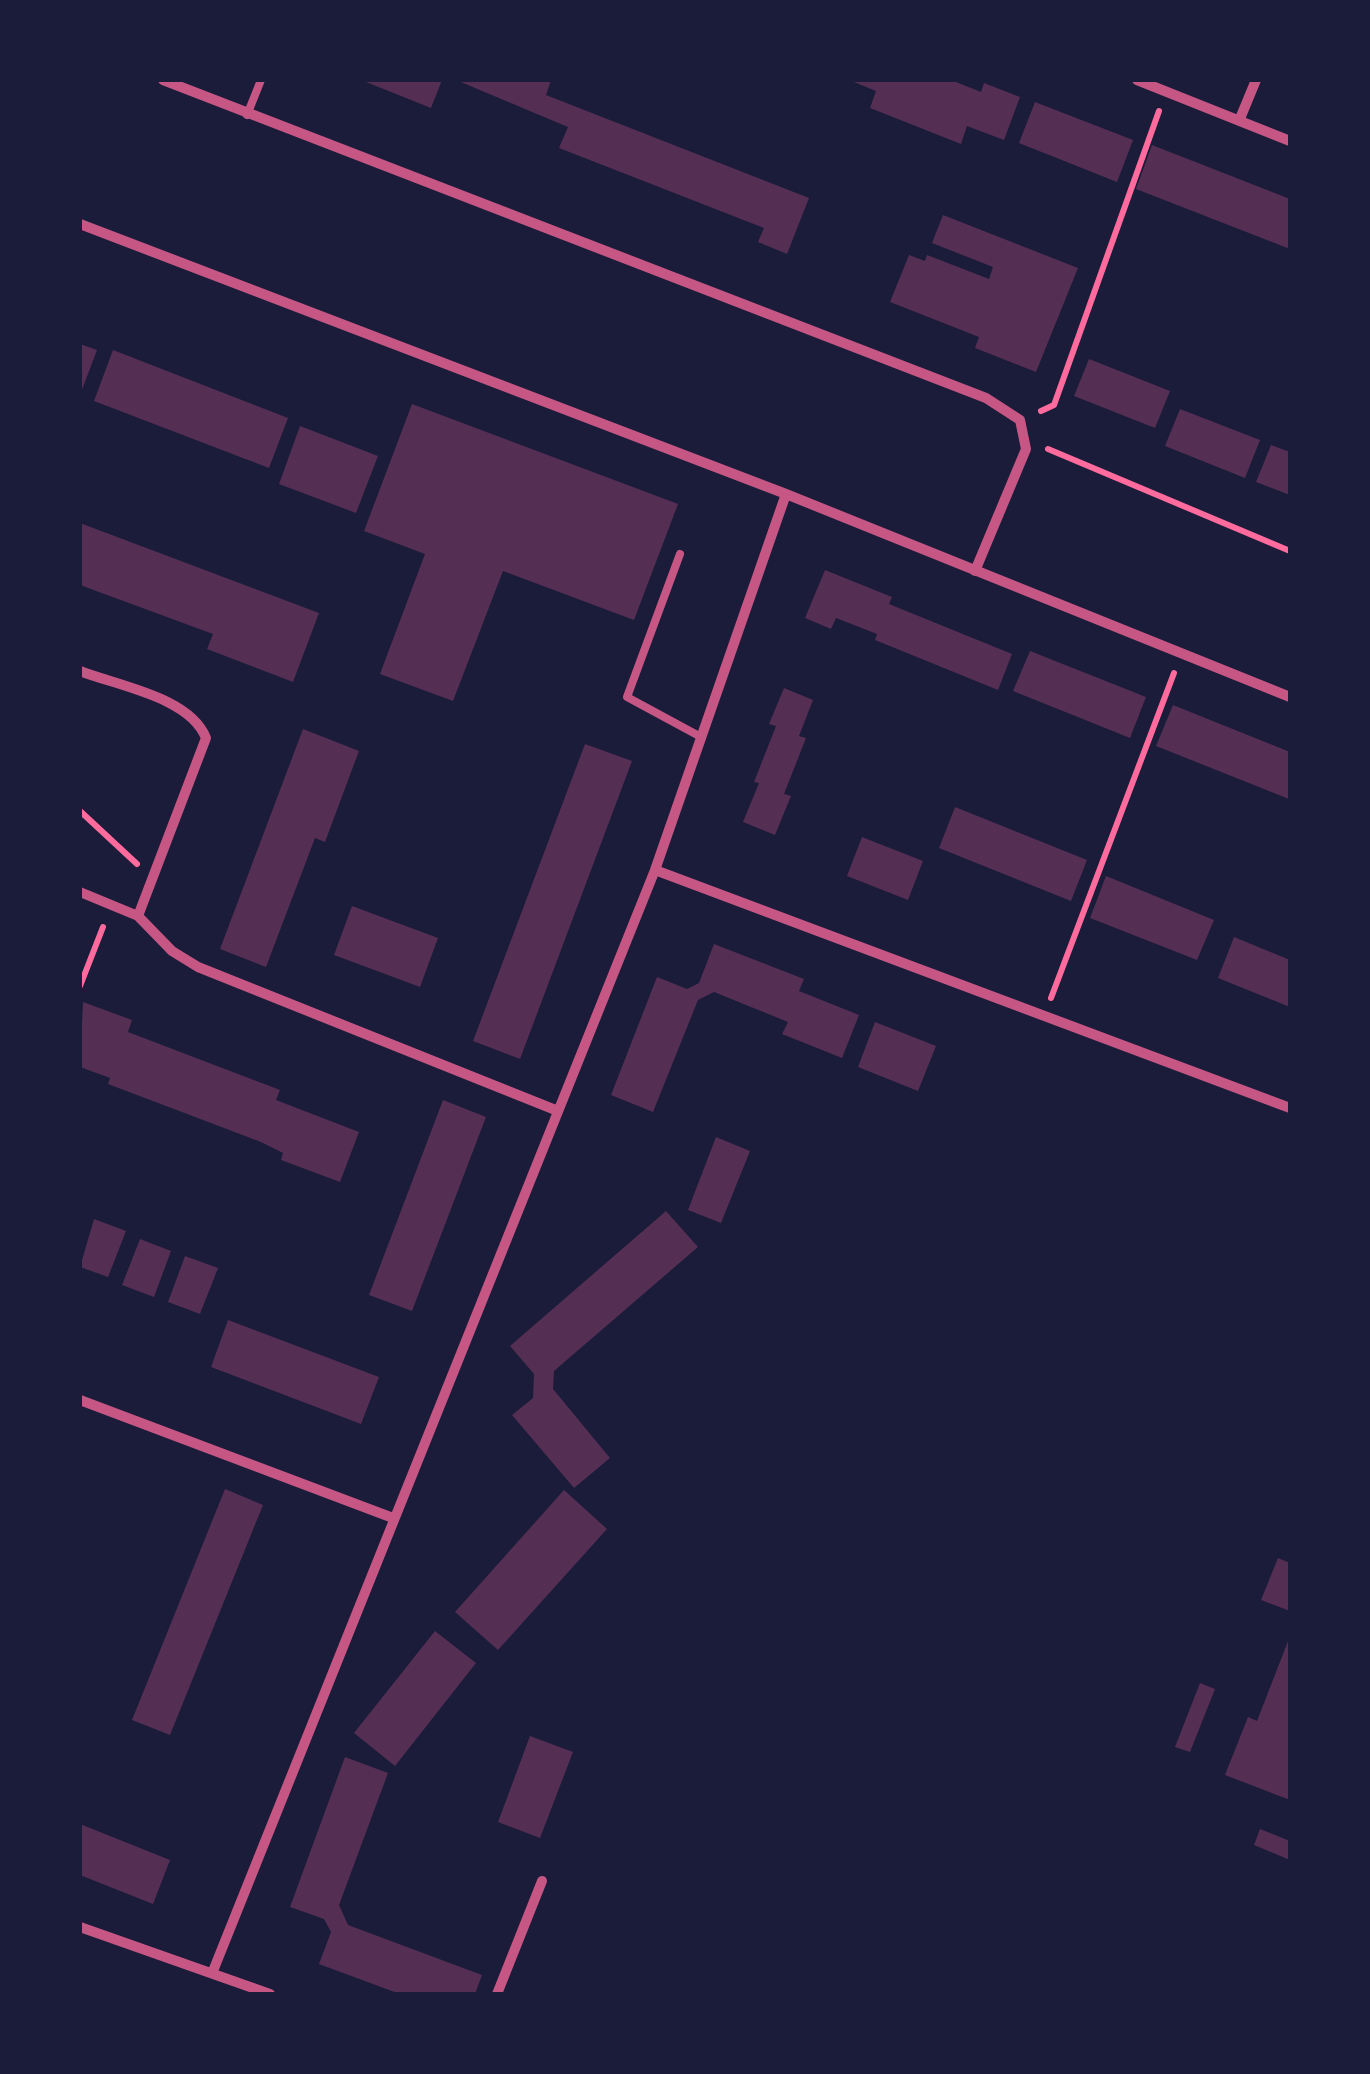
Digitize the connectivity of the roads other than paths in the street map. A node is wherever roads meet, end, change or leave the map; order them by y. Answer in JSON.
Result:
{"nodes":[{"id":1,"x":164,"y":80,"type":"edge"},
{"id":2,"x":261,"y":80,"type":"edge"},
{"id":3,"x":1137,"y":80,"type":"edge"},
{"id":4,"x":1256,"y":80,"type":"edge"},
{"id":5,"x":247,"y":115,"type":"junction"},
{"id":6,"x":1240,"y":120,"type":"junction"},
{"id":7,"x":1290,"y":141,"type":"edge"},
{"id":8,"x":80,"y":224,"type":"edge"},
{"id":9,"x":786,"y":494,"type":"junction"},
{"id":10,"x":680,"y":554,"type":"dead end"},
{"id":11,"x":975,"y":571,"type":"junction"},
{"id":12,"x":80,"y":671,"type":"edge"},
{"id":13,"x":1290,"y":696,"type":"edge"},
{"id":14,"x":702,"y":737,"type":"junction"},
{"id":15,"x":654,"y":870,"type":"junction"},
{"id":16,"x":80,"y":892,"type":"edge"},
{"id":17,"x":138,"y":916,"type":"junction"},
{"id":18,"x":1290,"y":1108,"type":"edge"},
{"id":19,"x":558,"y":1111,"type":"junction"},
{"id":20,"x":80,"y":1400,"type":"edge"},
{"id":21,"x":393,"y":1518,"type":"junction"},
{"id":22,"x":542,"y":1880,"type":"dead end"},
{"id":23,"x":80,"y":1928,"type":"edge"},
{"id":24,"x":212,"y":1971,"type":"junction"},
{"id":25,"x":270,"y":1994,"type":"edge"},
{"id":26,"x":497,"y":1994,"type":"edge"}],
"edges":[{"from":1,"to":5,"type":"street"},
{"from":2,"to":5,"type":"lane"},
{"from":3,"to":6,"type":"street"},
{"from":4,"to":6,"type":"street"},
{"from":5,"to":11,"type":"street"},
{"from":6,"to":7,"type":"street"},
{"from":8,"to":9,"type":"street"},
{"from":9,"to":11,"type":"street"},
{"from":9,"to":14,"type":"street"},
{"from":10,"to":14,"type":"lane"},
{"from":11,"to":13,"type":"street"},
{"from":12,"to":17,"type":"street"},
{"from":14,"to":15,"type":"street"},
{"from":15,"to":18,"type":"street"},
{"from":15,"to":19,"type":"street"},
{"from":16,"to":17,"type":"street"},
{"from":17,"to":19,"type":"street"},
{"from":19,"to":21,"type":"street"},
{"from":20,"to":21,"type":"street"},
{"from":21,"to":24,"type":"street"},
{"from":22,"to":26,"type":"street"},
{"from":23,"to":24,"type":"street"},
{"from":24,"to":25,"type":"street"}]}
